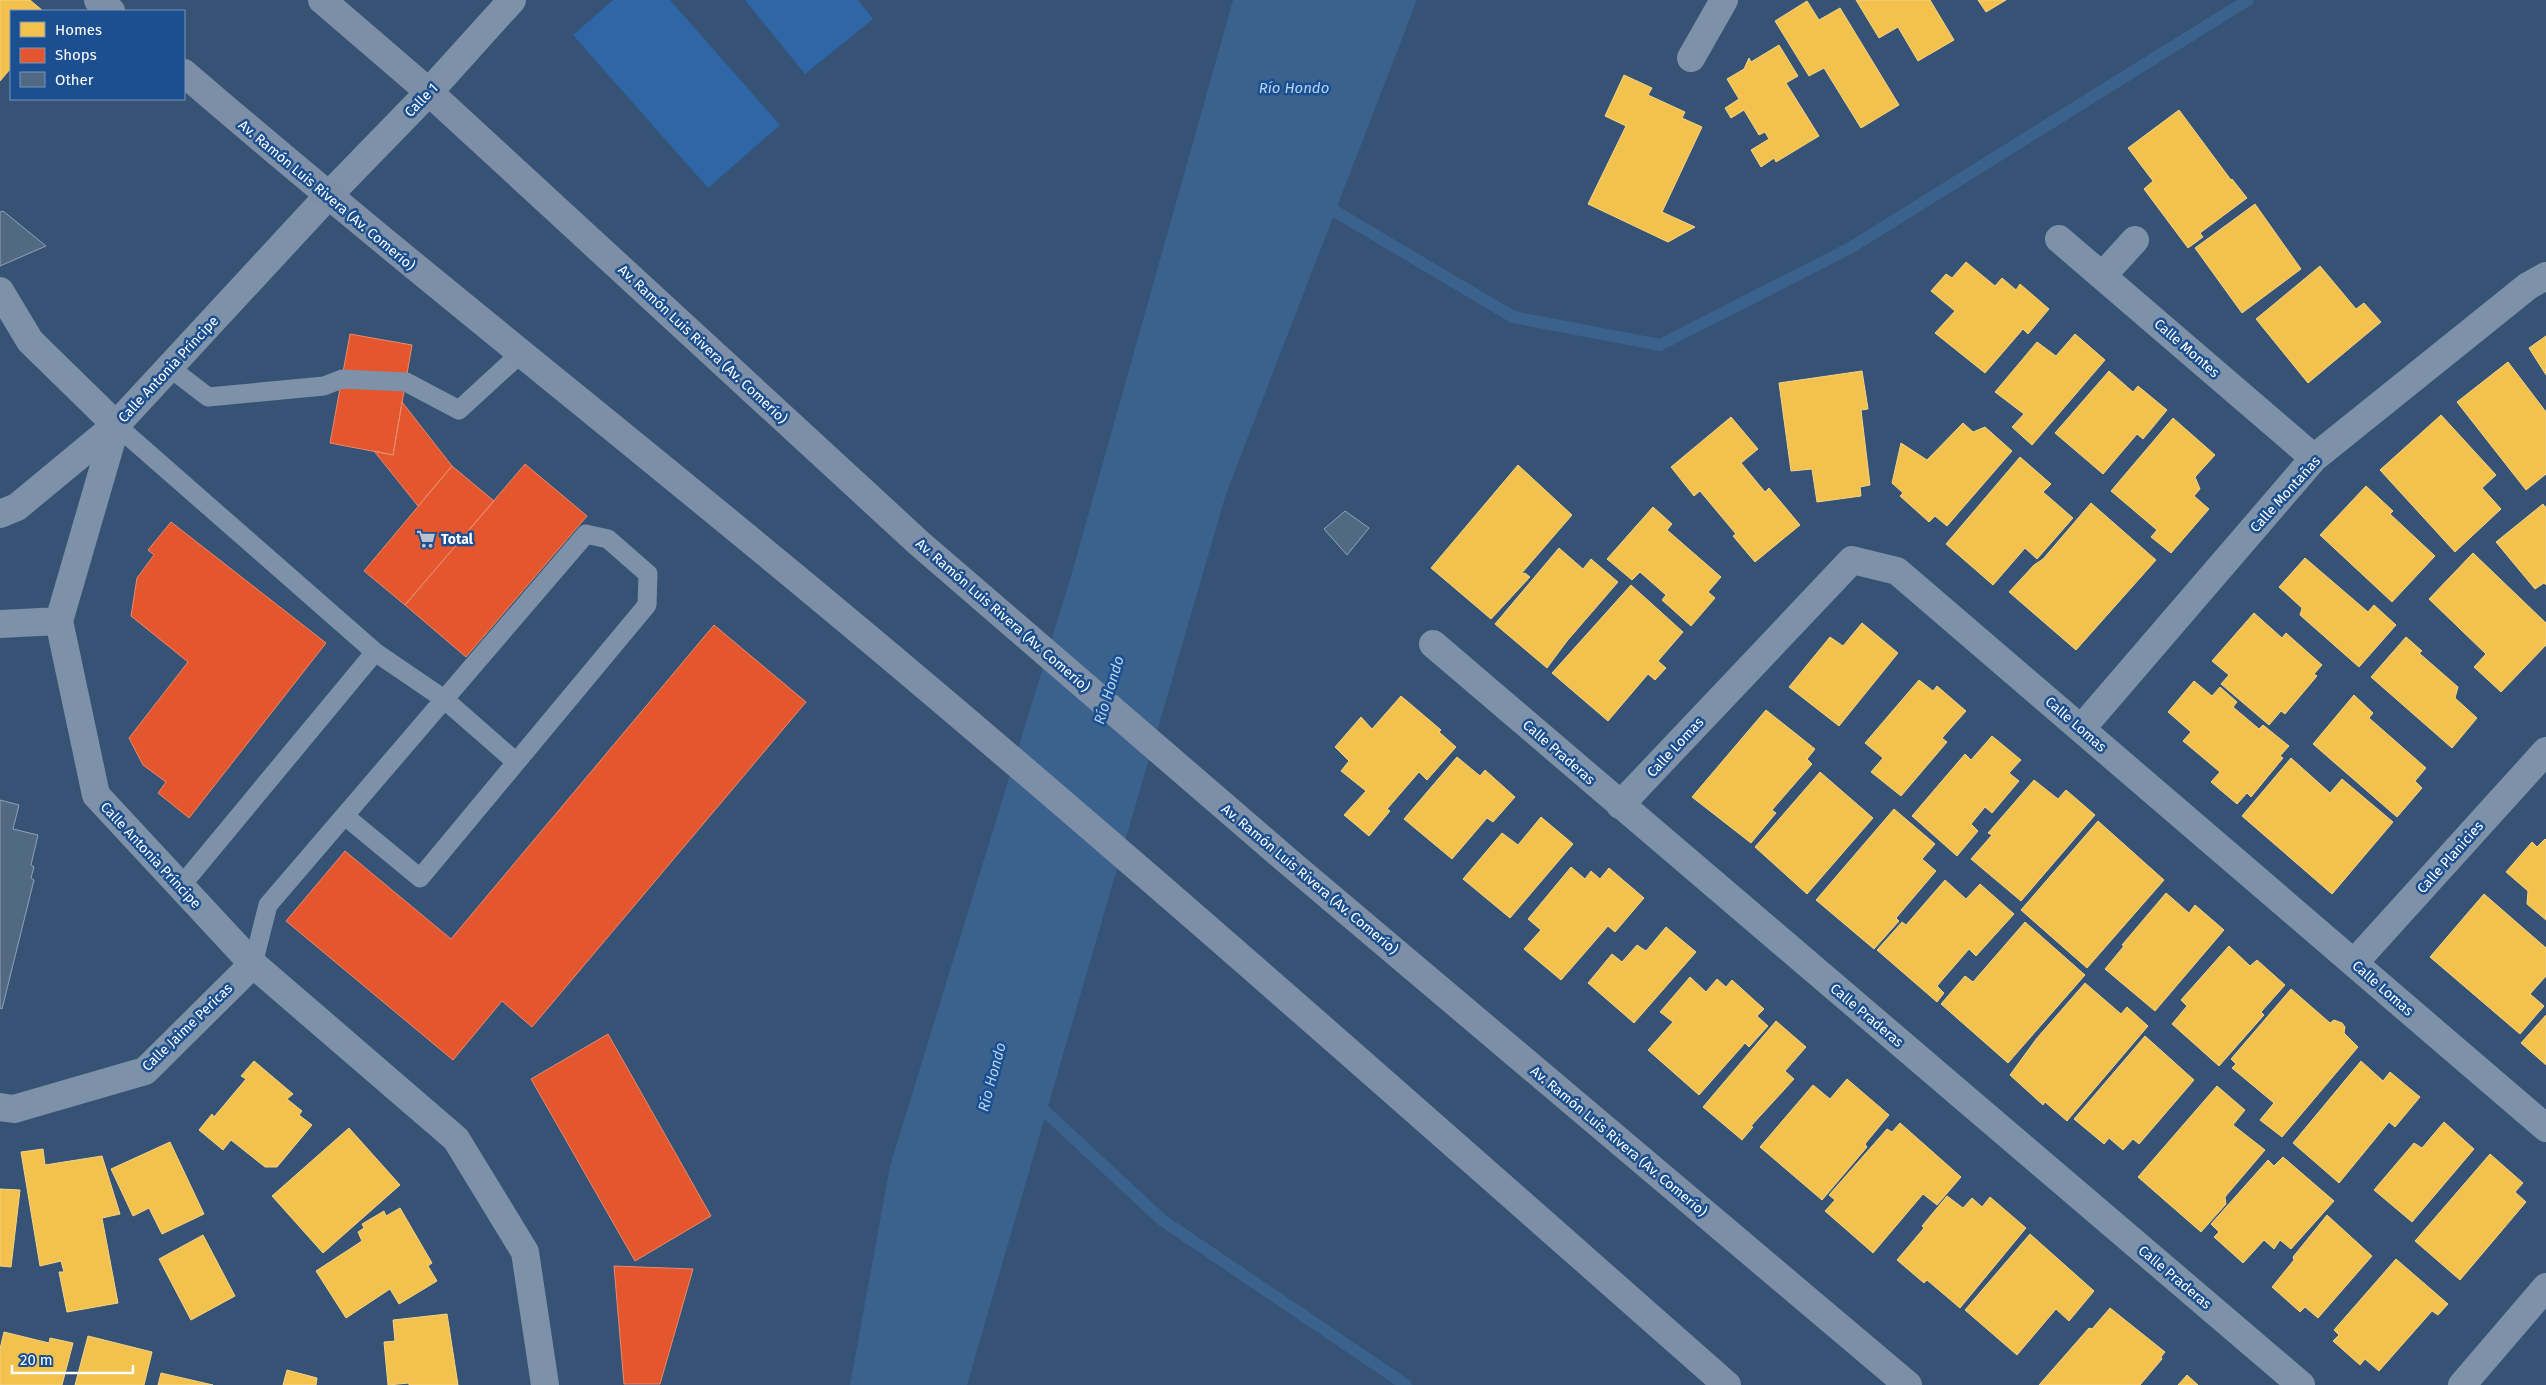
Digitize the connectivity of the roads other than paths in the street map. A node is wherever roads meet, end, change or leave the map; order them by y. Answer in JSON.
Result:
{"nodes":[{"id":1,"x":98,"y":0,"type":"edge"},
{"id":2,"x":322,"y":0,"type":"edge"},
{"id":3,"x":512,"y":0,"type":"edge"},
{"id":4,"x":1724,"y":0,"type":"edge"},
{"id":5,"x":111,"y":10,"type":"edge"},
{"id":6,"x":1691,"y":58,"type":"dead end"},
{"id":7,"x":185,"y":74,"type":"edge"},
{"id":8,"x":429,"y":92,"type":"junction"},
{"id":9,"x":327,"y":197,"type":"junction"},
{"id":10,"x":2059,"y":239,"type":"dead end"},
{"id":11,"x":2135,"y":240,"type":"dead end"},
{"id":12,"x":2103,"y":275,"type":"junction"},
{"id":13,"x":2546,"y":276,"type":"edge"},
{"id":14,"x":0,"y":291,"type":"edge"},
{"id":15,"x":520,"y":354,"type":"junction"},
{"id":16,"x":169,"y":368,"type":"junction"},
{"id":17,"x":116,"y":425,"type":"junction"},
{"id":18,"x":2314,"y":458,"type":"junction"},
{"id":19,"x":0,"y":514,"type":"edge"},
{"id":20,"x":59,"y":621,"type":"junction"},
{"id":21,"x":0,"y":624,"type":"edge"},
{"id":22,"x":1433,"y":644,"type":"dead end"},
{"id":23,"x":375,"y":652,"type":"junction"},
{"id":24,"x":444,"y":699,"type":"junction"},
{"id":25,"x":2081,"y":729,"type":"junction"},
{"id":26,"x":2546,"y":751,"type":"edge"},
{"id":27,"x":516,"y":762,"type":"junction"},
{"id":28,"x":1620,"y":805,"type":"junction"},
{"id":29,"x":345,"y":816,"type":"junction"},
{"id":30,"x":180,"y":886,"type":"junction"},
{"id":31,"x":2354,"y":963,"type":"junction"},
{"id":32,"x":253,"y":964,"type":"junction"},
{"id":33,"x":0,"y":1106,"type":"edge"},
{"id":34,"x":2546,"y":1128,"type":"edge"},
{"id":35,"x":2546,"y":1287,"type":"edge"},
{"id":36,"x":545,"y":1385,"type":"edge"},
{"id":37,"x":1727,"y":1385,"type":"edge"},
{"id":38,"x":1908,"y":1385,"type":"edge"},
{"id":39,"x":2301,"y":1385,"type":"edge"},
{"id":40,"x":2462,"y":1385,"type":"edge"}],
"edges":[{"from":1,"to":5,"type":"main road"},
{"from":2,"to":8,"type":"main road","name":"Av. Ramón Luis Rivera (Av. Comerío)"},
{"from":3,"to":8,"type":"street","name":"Calle 1"},
{"from":4,"to":6,"type":"street"},
{"from":7,"to":9,"type":"main road","name":"Av. Ramón Luis Rivera (Av. Comerío)"},
{"from":8,"to":9,"type":"street","name":"Calle 1"},
{"from":8,"to":38,"type":"main road","name":"Av. Ramón Luis Rivera (Av. Comerío)"},
{"from":9,"to":15,"type":"main road","name":"Av. Ramón Luis Rivera (Av. Comerío)"},
{"from":9,"to":16,"type":"street","name":"Calle Antonia Príncipe"},
{"from":10,"to":12,"type":"street","name":"Calle Montes"},
{"from":11,"to":12,"type":"street"},
{"from":12,"to":18,"type":"street","name":"Calle Montes"},
{"from":13,"to":18,"type":"street","name":"Calle Montañas"},
{"from":14,"to":17,"type":"street"},
{"from":15,"to":16,"type":"lane"},
{"from":15,"to":37,"type":"main road","name":"Av. Ramón Luis Rivera (Av. Comerío)"},
{"from":16,"to":17,"type":"street","name":"Calle Antonia Príncipe"},
{"from":17,"to":19,"type":"street"},
{"from":17,"to":20,"type":"street","name":"Calle Antonia Príncipe"},
{"from":17,"to":23,"type":"lane"},
{"from":18,"to":25,"type":"street","name":"Calle Montañas"},
{"from":20,"to":21,"type":"street"},
{"from":20,"to":30,"type":"street","name":"Calle Antonia Príncipe"},
{"from":22,"to":28,"type":"street","name":"Calle Praderas"},
{"from":23,"to":24,"type":"lane"},
{"from":23,"to":30,"type":"lane"},
{"from":24,"to":27,"type":"lane"},
{"from":24,"to":27,"type":"lane"},
{"from":24,"to":29,"type":"lane"},
{"from":25,"to":28,"type":"street","name":"Calle Lomas"},
{"from":25,"to":31,"type":"street","name":"Calle Lomas"},
{"from":26,"to":31,"type":"street","name":"Calle Planicies"},
{"from":27,"to":29,"type":"lane"},
{"from":28,"to":39,"type":"street","name":"Calle Praderas"},
{"from":29,"to":32,"type":"lane"},
{"from":30,"to":32,"type":"street","name":"Calle Antonia Príncipe"},
{"from":31,"to":34,"type":"street","name":"Calle Lomas"},
{"from":32,"to":33,"type":"street","name":"Calle Jaime Pericas"},
{"from":32,"to":36,"type":"street","name":"Calle Antonia Príncipe"},
{"from":35,"to":40,"type":"street"}]}
